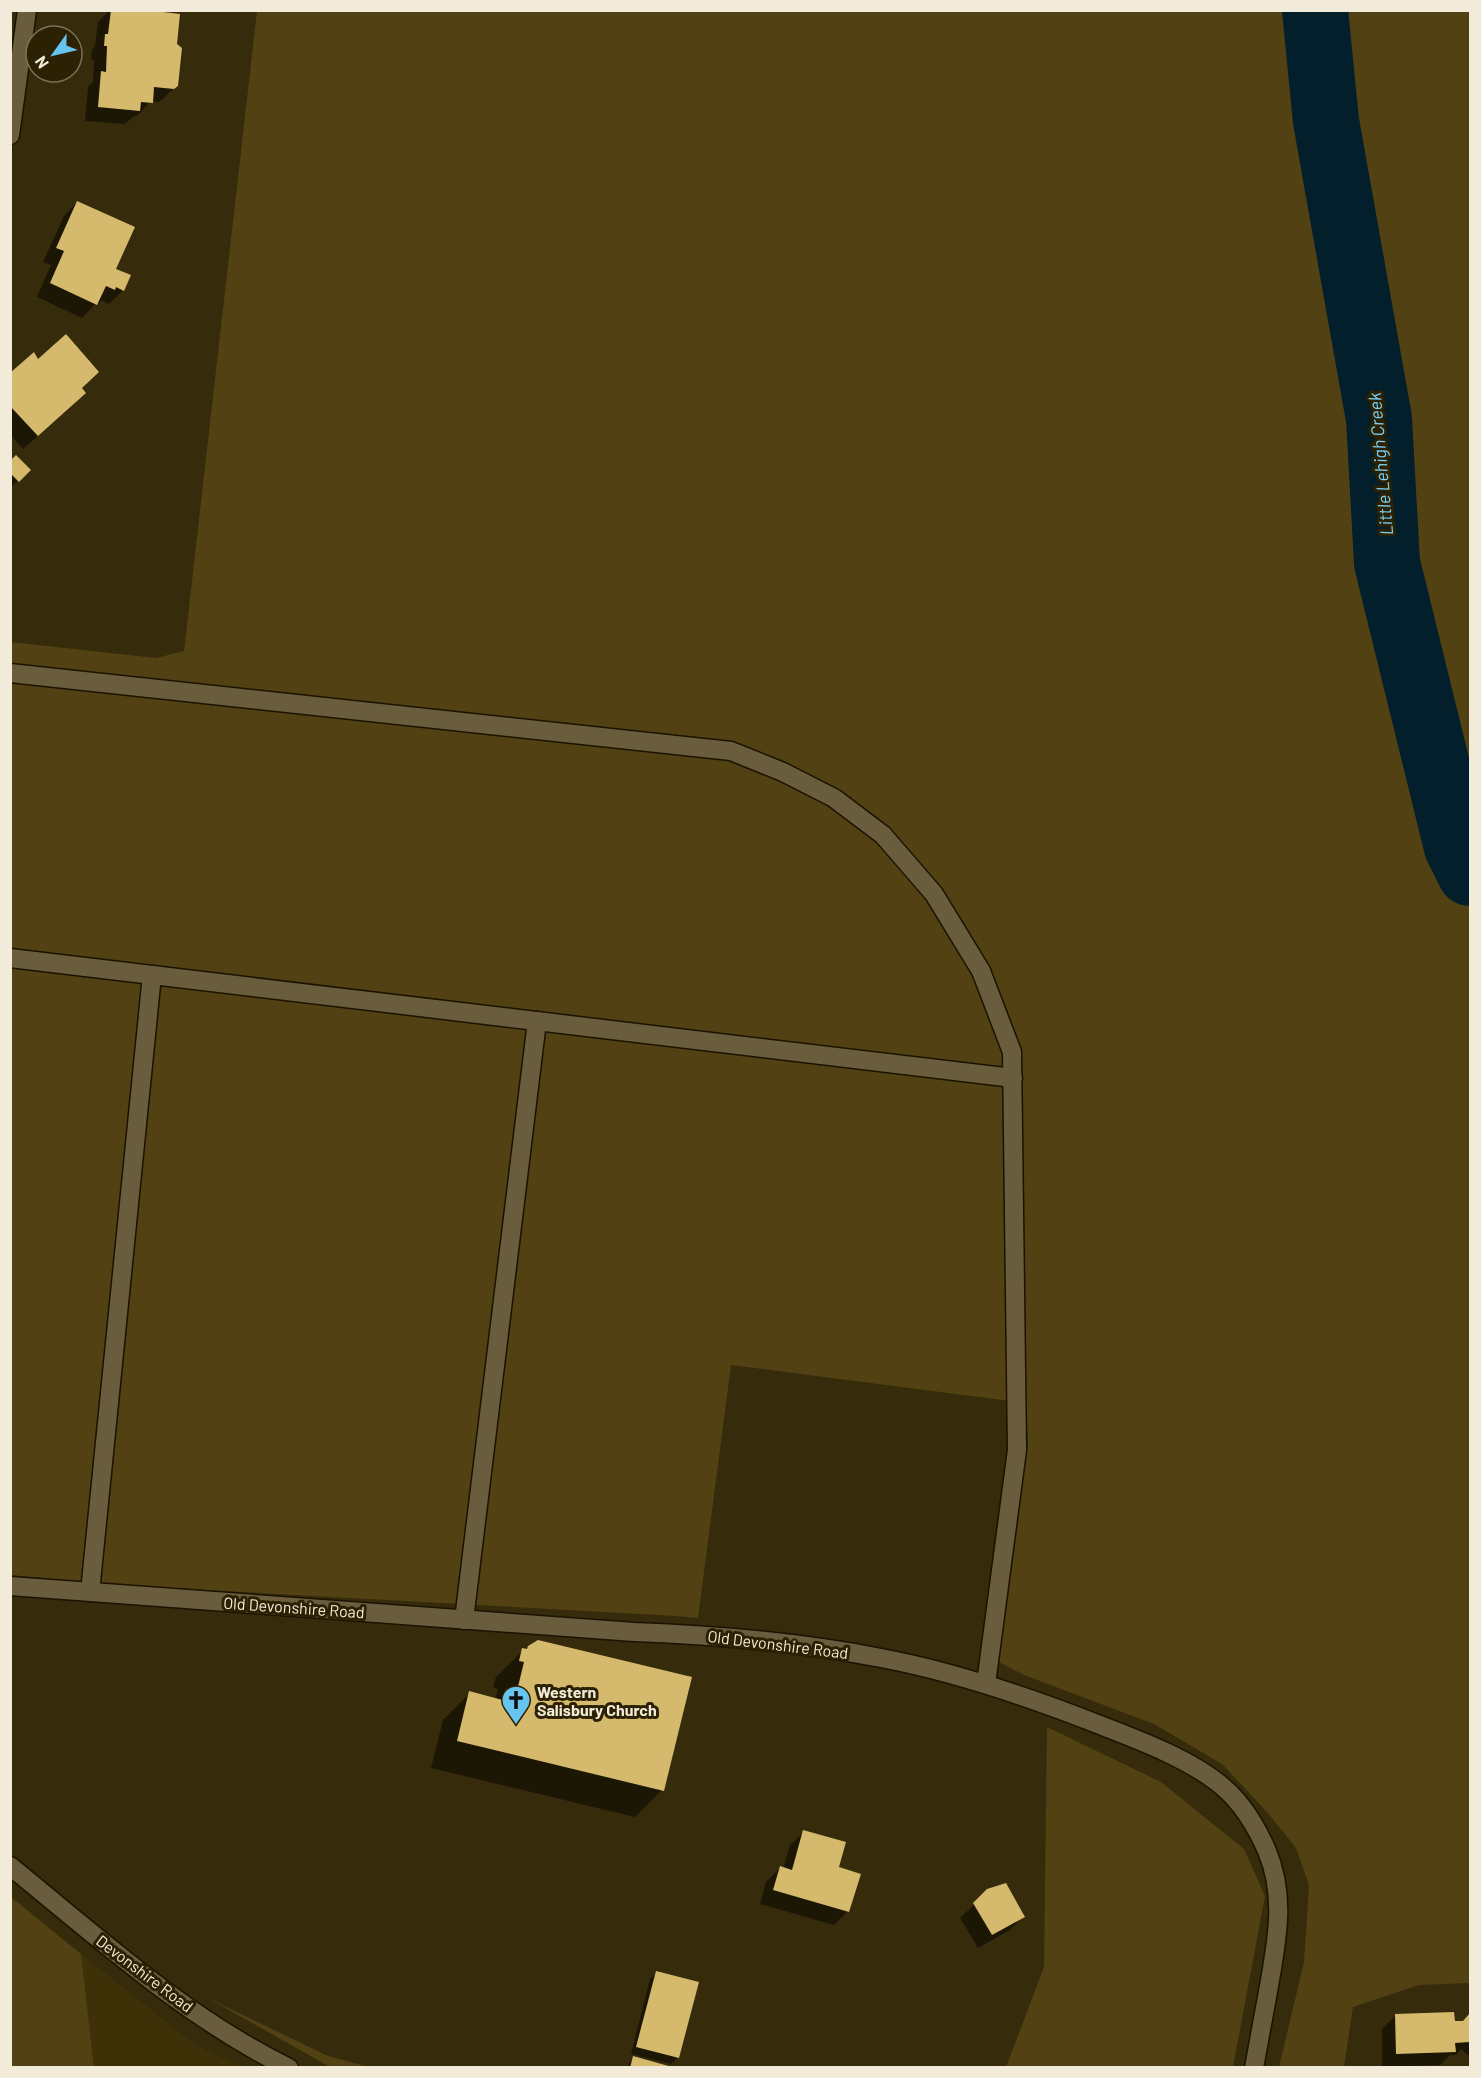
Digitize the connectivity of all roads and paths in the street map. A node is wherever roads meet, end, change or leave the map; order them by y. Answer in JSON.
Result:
{"nodes":[{"id":1,"x":27,"y":10,"type":"edge"},
{"id":2,"x":10,"y":135,"type":"edge"},
{"id":3,"x":10,"y":673,"type":"edge"},
{"id":4,"x":10,"y":958,"type":"edge"},
{"id":5,"x":152,"y":975,"type":"junction"},
{"id":6,"x":537,"y":1021,"type":"junction"},
{"id":7,"x":1013,"y":1078,"type":"junction"},
{"id":8,"x":10,"y":1586,"type":"edge"},
{"id":9,"x":90,"y":1592,"type":"junction"},
{"id":10,"x":464,"y":1620,"type":"junction"},
{"id":11,"x":986,"y":1684,"type":"junction"},
{"id":12,"x":10,"y":1866,"type":"edge"},
{"id":13,"x":266,"y":2062,"type":"edge"},
{"id":14,"x":289,"y":2067,"type":"edge"},
{"id":15,"x":1254,"y":2067,"type":"edge"}],
"edges":[{"from":1,"to":2,"type":"street"},
{"from":3,"to":7,"type":"street"},
{"from":4,"to":5,"type":"street"},
{"from":5,"to":6,"type":"street"},
{"from":5,"to":9,"type":"street"},
{"from":6,"to":7,"type":"street"},
{"from":6,"to":10,"type":"street"},
{"from":7,"to":11,"type":"street"},
{"from":8,"to":9,"type":"street","name":"Old Devonshire Road"},
{"from":9,"to":10,"type":"street","name":"Old Devonshire Road"},
{"from":10,"to":11,"type":"street","name":"Old Devonshire Road"},
{"from":11,"to":15,"type":"street","name":"Old Devonshire Road"},
{"from":12,"to":13,"type":"street","name":"Devonshire Road"},
{"from":13,"to":14,"type":"street","name":"Devonshire Road"}]}
